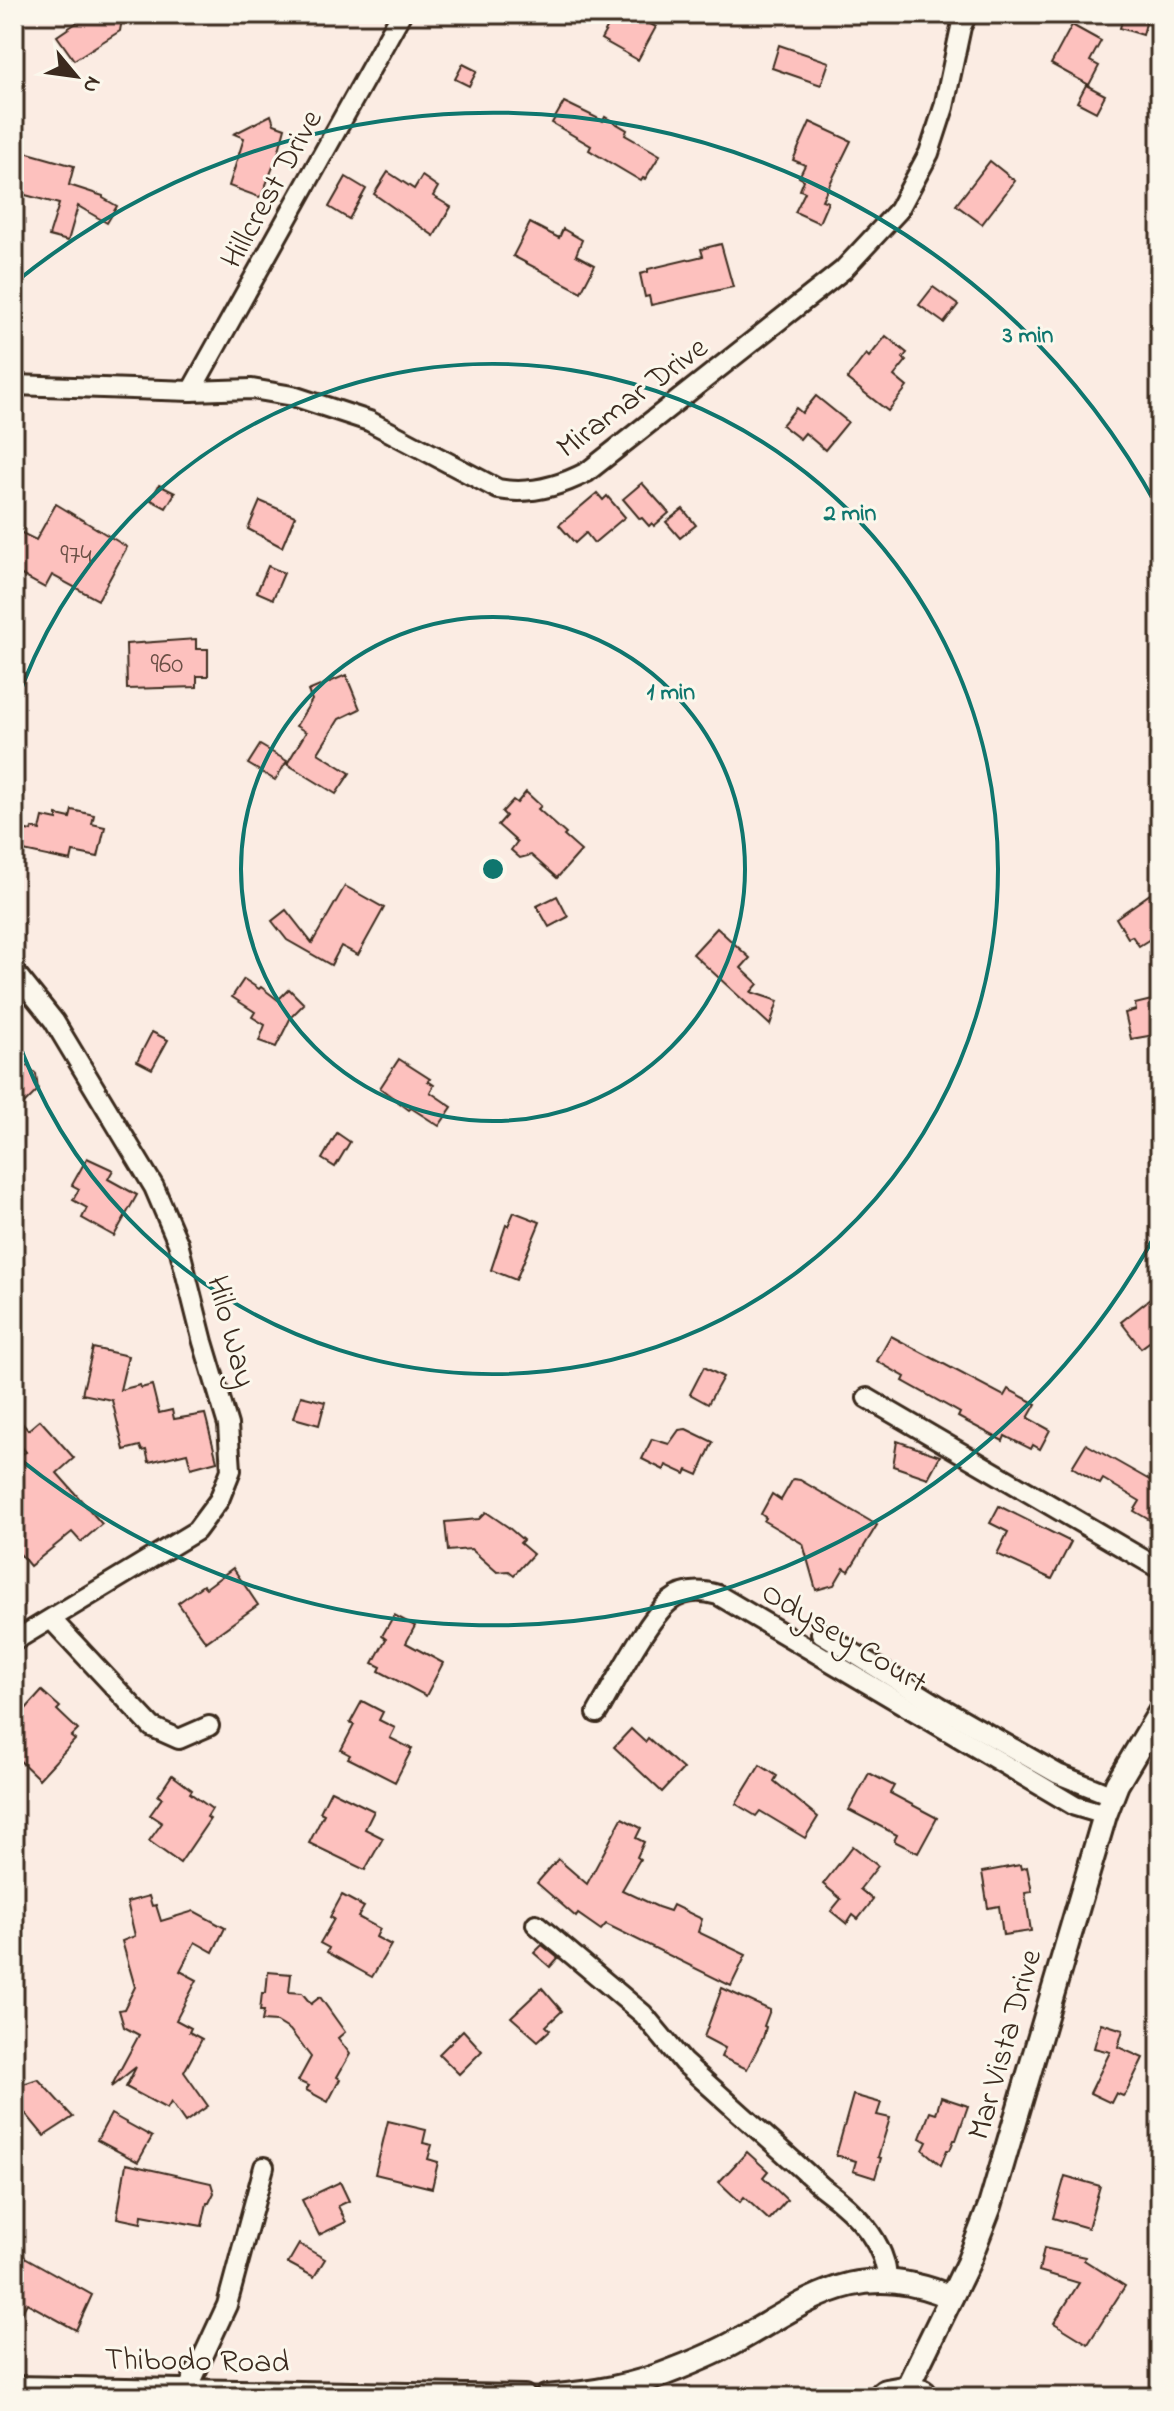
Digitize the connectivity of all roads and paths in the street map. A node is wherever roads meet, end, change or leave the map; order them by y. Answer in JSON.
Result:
{"nodes":[{"id":1,"x":401,"y":14,"type":"edge"},
{"id":2,"x":967,"y":14,"type":"edge"},
{"id":3,"x":14,"y":385,"type":"edge"},
{"id":4,"x":191,"y":391,"type":"junction"},
{"id":5,"x":14,"y":971,"type":"edge"},
{"id":6,"x":867,"y":1398,"type":"dead end"},
{"id":7,"x":1160,"y":1569,"type":"edge"},
{"id":8,"x":52,"y":1620,"type":"junction"},
{"id":9,"x":821,"y":1633,"type":"dead end"},
{"id":10,"x":14,"y":1641,"type":"edge"},
{"id":11,"x":1160,"y":1712,"type":"edge"},
{"id":12,"x":597,"y":1713,"type":"dead end"},
{"id":13,"x":209,"y":1726,"type":"dead end"},
{"id":14,"x":1109,"y":1805,"type":"junction"},
{"id":15,"x":536,"y":1924,"type":"dead end"},
{"id":16,"x":264,"y":2167,"type":"dead end"},
{"id":17,"x":887,"y":2281,"type":"junction"},
{"id":18,"x":951,"y":2297,"type":"junction"},
{"id":19,"x":14,"y":2388,"type":"edge"},
{"id":20,"x":187,"y":2391,"type":"junction"},
{"id":21,"x":904,"y":2396,"type":"edge"},
{"id":22,"x":524,"y":2397,"type":"edge"},
{"id":23,"x":546,"y":2397,"type":"edge"}],
"edges":[{"from":1,"to":4,"type":"street","name":"Hillcrest Drive"},
{"from":2,"to":4,"type":"street","name":"Miramar Drive"},
{"from":3,"to":4,"type":"street","name":"Miramar Drive"},
{"from":5,"to":8,"type":"street","name":"Hilo Way"},
{"from":6,"to":7,"type":"street"},
{"from":8,"to":10,"type":"street","name":"Hilo Way"},
{"from":8,"to":13,"type":"street"},
{"from":9,"to":14,"type":"street"},
{"from":11,"to":14,"type":"street","name":"Mar Vista Drive"},
{"from":12,"to":14,"type":"street","name":"Odysey Court"},
{"from":14,"to":18,"type":"street","name":"Mar Vista Drive"},
{"from":15,"to":17,"type":"street"},
{"from":16,"to":20,"type":"street"},
{"from":17,"to":18,"type":"street"},
{"from":17,"to":23,"type":"street"},
{"from":18,"to":21,"type":"street","name":"Mar Vista Drive"},
{"from":19,"to":20,"type":"street","name":"Thibodo Road"},
{"from":20,"to":22,"type":"street","name":"Thibodo Road"}]}
